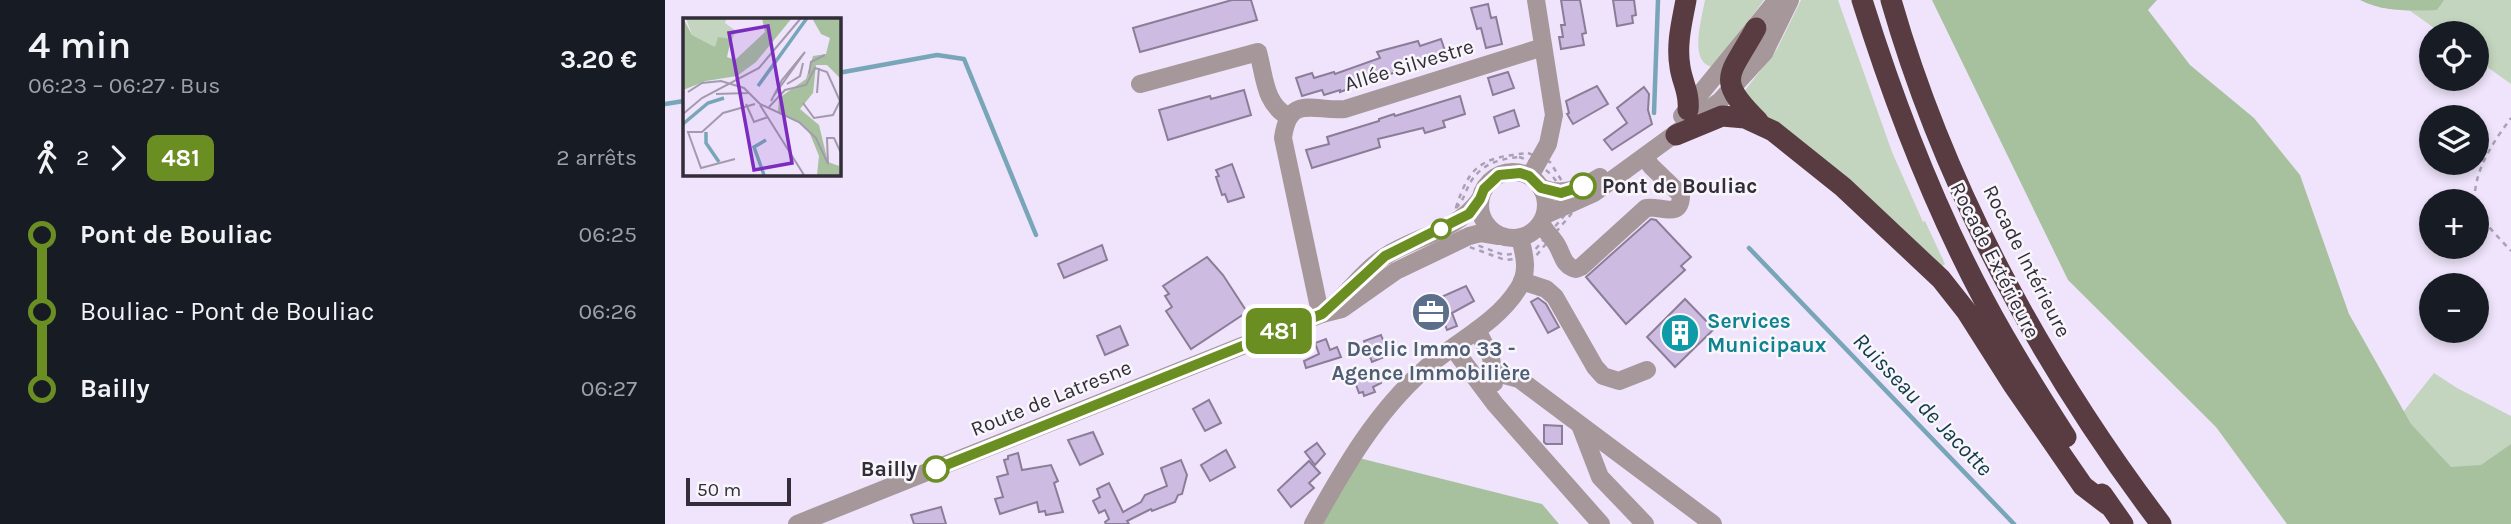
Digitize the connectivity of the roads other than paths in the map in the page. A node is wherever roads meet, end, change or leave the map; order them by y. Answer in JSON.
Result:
{"nodes":[{"id":1,"x":1536,"y":0,"type":"edge"},
{"id":2,"x":1686,"y":0,"type":"edge"},
{"id":3,"x":1777,"y":0,"type":"edge"},
{"id":4,"x":1790,"y":0,"type":"edge"},
{"id":5,"x":1862,"y":0,"type":"edge"},
{"id":6,"x":1891,"y":0,"type":"edge"},
{"id":7,"x":1756,"y":28,"type":"junction"},
{"id":8,"x":1543,"y":47,"type":"junction"},
{"id":9,"x":1140,"y":83,"type":"dead end"},
{"id":10,"x":1731,"y":90,"type":"junction"},
{"id":11,"x":1688,"y":110,"type":"junction"},
{"id":12,"x":1289,"y":117,"type":"junction"},
{"id":13,"x":1760,"y":123,"type":"junction"},
{"id":14,"x":1676,"y":135,"type":"junction"},
{"id":15,"x":1645,"y":157,"type":"junction"},
{"id":16,"x":1535,"y":182,"type":"junction"},
{"id":17,"x":1569,"y":198,"type":"junction"},
{"id":18,"x":1480,"y":199,"type":"junction"},
{"id":19,"x":1546,"y":225,"type":"junction"},
{"id":20,"x":1459,"y":230,"type":"junction"},
{"id":21,"x":1499,"y":236,"type":"junction"},
{"id":22,"x":1520,"y":238,"type":"junction"},
{"id":23,"x":1522,"y":282,"type":"junction"},
{"id":24,"x":1322,"y":314,"type":"junction"},
{"id":25,"x":1477,"y":330,"type":"junction"},
{"id":26,"x":1453,"y":348,"type":"junction"},
{"id":27,"x":1647,"y":370,"type":"dead end"},
{"id":28,"x":1493,"y":372,"type":"junction"},
{"id":29,"x":1495,"y":404,"type":"junction"},
{"id":30,"x":1580,"y":425,"type":"junction"},
{"id":31,"x":2108,"y":505,"type":"junction"},
{"id":32,"x":797,"y":524,"type":"edge"},
{"id":33,"x":1313,"y":524,"type":"edge"},
{"id":34,"x":1601,"y":524,"type":"edge"},
{"id":35,"x":1645,"y":524,"type":"edge"},
{"id":36,"x":1713,"y":524,"type":"edge"},
{"id":37,"x":2123,"y":524,"type":"edge"},
{"id":38,"x":2161,"y":524,"type":"edge"}],
"edges":[{"from":1,"to":8,"type":"street"},
{"from":2,"to":11,"type":"highway"},
{"from":3,"to":7,"type":"street"},
{"from":4,"to":10,"type":"street"},
{"from":5,"to":31,"type":"highway","name":"Rocade Extérieure"},
{"from":6,"to":38,"type":"highway","name":"Rocade Intérieure"},
{"from":7,"to":10,"type":"highway"},
{"from":7,"to":11,"type":"street"},
{"from":8,"to":12,"type":"street","name":"Allée Silvestre"},
{"from":8,"to":16,"type":"street"},
{"from":9,"to":12,"type":"street"},
{"from":10,"to":13,"type":"highway"},
{"from":10,"to":14,"type":"street"},
{"from":11,"to":17,"type":"street"},
{"from":12,"to":24,"type":"street"},
{"from":13,"to":14,"type":"highway"},
{"from":13,"to":31,"type":"highway"},
{"from":14,"to":15,"type":"street"},
{"from":15,"to":17,"type":"street"},
{"from":15,"to":19,"type":"street"},
{"from":16,"to":17,"type":"street"},
{"from":16,"to":18,"type":"street"},
{"from":16,"to":19,"type":"street"},
{"from":17,"to":19,"type":"street"},
{"from":18,"to":20,"type":"street","name":"Route de Latresne"},
{"from":18,"to":21,"type":"street"},
{"from":19,"to":22,"type":"street"},
{"from":20,"to":21,"type":"street","name":"Route de Latresne"},
{"from":20,"to":24,"type":"street","name":"Route de Latresne"},
{"from":21,"to":22,"type":"street"},
{"from":22,"to":23,"type":"street"},
{"from":23,"to":25,"type":"street"},
{"from":23,"to":27,"type":"street"},
{"from":24,"to":32,"type":"street","name":"Route de Latresne"},
{"from":25,"to":26,"type":"street"},
{"from":25,"to":28,"type":"street"},
{"from":26,"to":29,"type":"street"},
{"from":26,"to":33,"type":"street"},
{"from":28,"to":29,"type":"street"},
{"from":28,"to":30,"type":"street"},
{"from":29,"to":34,"type":"street"},
{"from":30,"to":35,"type":"street"},
{"from":30,"to":36,"type":"street"},
{"from":31,"to":37,"type":"highway","name":"Rocade Extérieure"}]}
